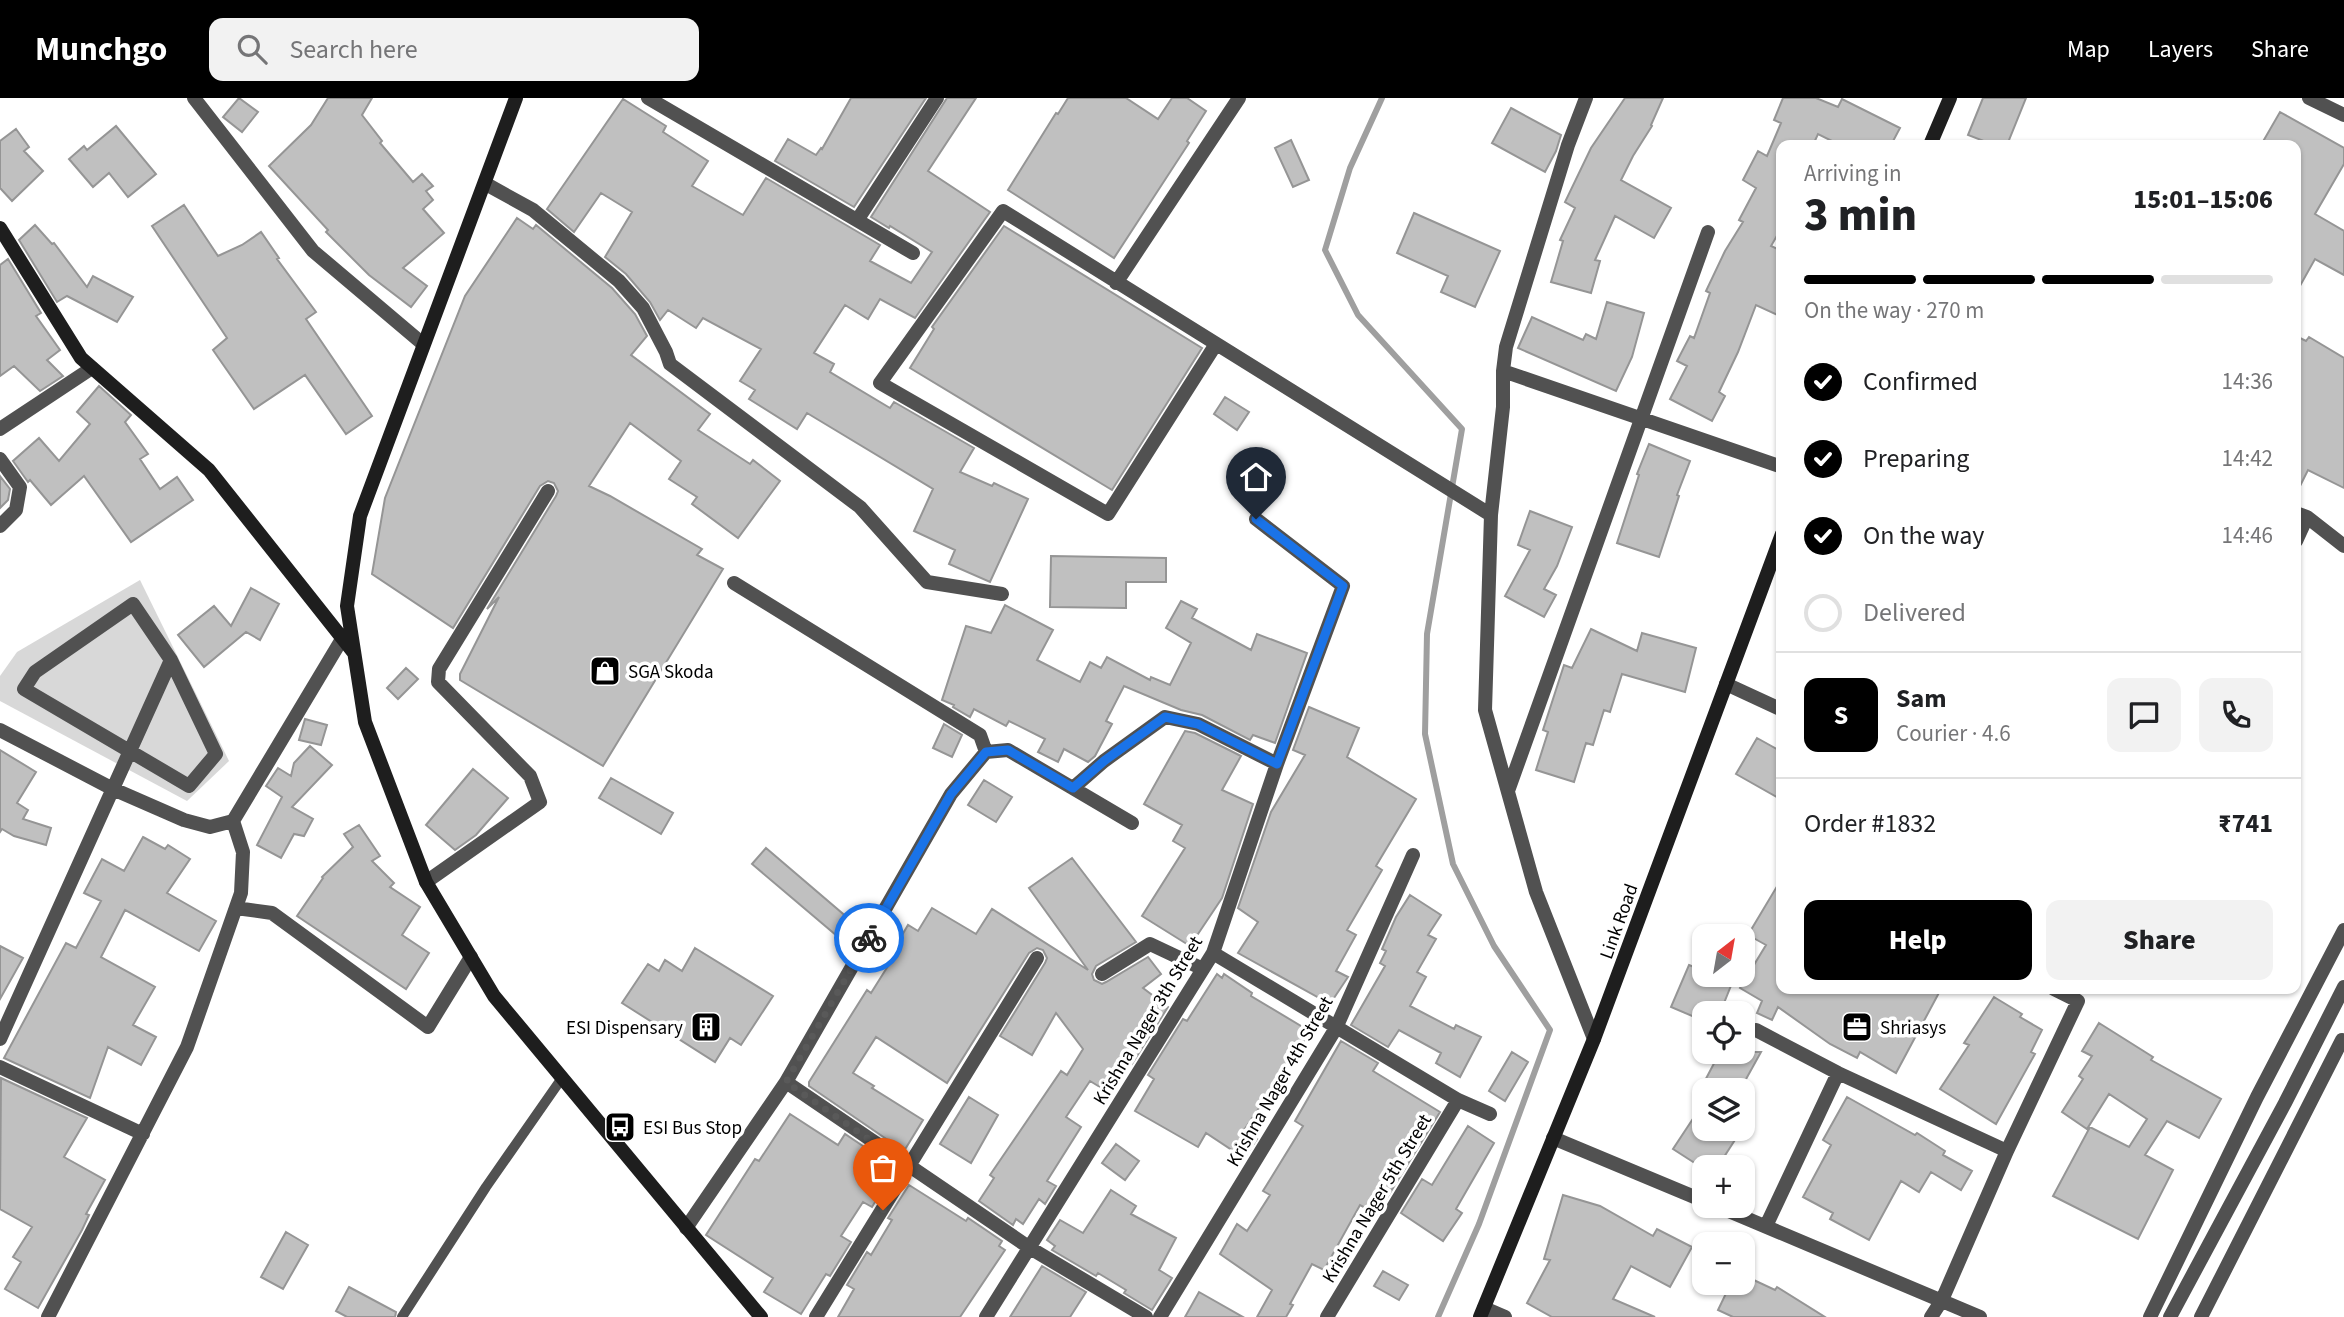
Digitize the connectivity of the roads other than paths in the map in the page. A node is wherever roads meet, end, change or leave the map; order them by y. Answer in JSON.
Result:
{"nodes":[{"id":1,"x":194,"y":98,"type":"edge"},
{"id":2,"x":516,"y":98,"type":"edge"},
{"id":3,"x":648,"y":98,"type":"edge"},
{"id":4,"x":937,"y":98,"type":"edge"},
{"id":5,"x":1239,"y":98,"type":"edge"},
{"id":6,"x":1586,"y":98,"type":"edge"},
{"id":7,"x":1950,"y":98,"type":"edge"},
{"id":8,"x":2309,"y":98,"type":"edge"},
{"id":9,"x":2344,"y":115,"type":"edge"},
{"id":10,"x":1932,"y":140,"type":"edge"},
{"id":11,"x":486,"y":184,"type":"junction"},
{"id":12,"x":858,"y":219,"type":"junction"},
{"id":13,"x":0,"y":228,"type":"edge"},
{"id":14,"x":1708,"y":232,"type":"dead end"},
{"id":15,"x":913,"y":253,"type":"dead end"},
{"id":16,"x":1116,"y":283,"type":"junction"},
{"id":17,"x":423,"y":344,"type":"junction"},
{"id":18,"x":1216,"y":344,"type":"junction"},
{"id":19,"x":92,"y":368,"type":"junction"},
{"id":20,"x":1503,"y":372,"type":"junction"},
{"id":21,"x":1641,"y":418,"type":"junction"},
{"id":22,"x":0,"y":429,"type":"edge"},
{"id":23,"x":0,"y":459,"type":"edge"},
{"id":24,"x":1776,"y":465,"type":"edge"},
{"id":25,"x":548,"y":491,"type":"dead end"},
{"id":26,"x":1491,"y":515,"type":"junction"},
{"id":27,"x":2302,"y":515,"type":"edge"},
{"id":28,"x":1256,"y":519,"type":"dead end"},
{"id":29,"x":0,"y":526,"type":"edge"},
{"id":30,"x":2344,"y":546,"type":"edge"},
{"id":31,"x":1776,"y":550,"type":"edge"},
{"id":32,"x":734,"y":583,"type":"dead end"},
{"id":33,"x":1002,"y":594,"type":"dead end"},
{"id":34,"x":342,"y":639,"type":"junction"},
{"id":35,"x":355,"y":654,"type":"junction"},
{"id":36,"x":171,"y":660,"type":"junction"},
{"id":37,"x":1726,"y":684,"type":"junction"},
{"id":38,"x":1776,"y":707,"type":"edge"},
{"id":39,"x":0,"y":730,"type":"edge"},
{"id":40,"x":130,"y":751,"type":"junction"},
{"id":41,"x":986,"y":752,"type":"junction"},
{"id":42,"x":1277,"y":764,"type":"junction"},
{"id":43,"x":1073,"y":788,"type":"junction"},
{"id":44,"x":113,"y":789,"type":"junction"},
{"id":45,"x":1508,"y":791,"type":"junction"},
{"id":46,"x":233,"y":821,"type":"junction"},
{"id":47,"x":1132,"y":823,"type":"dead end"},
{"id":48,"x":1413,"y":855,"type":"dead end"},
{"id":49,"x":426,"y":882,"type":"junction"},
{"id":50,"x":236,"y":908,"type":"junction"},
{"id":51,"x":2344,"y":930,"type":"edge"},
{"id":52,"x":1213,"y":953,"type":"junction"},
{"id":53,"x":471,"y":957,"type":"junction"},
{"id":54,"x":1037,"y":958,"type":"dead end"},
{"id":55,"x":1203,"y":970,"type":"junction"},
{"id":56,"x":1102,"y":974,"type":"dead end"},
{"id":57,"x":2344,"y":987,"type":"edge"},
{"id":58,"x":2081,"y":995,"type":"edge"},
{"id":59,"x":1336,"y":1028,"type":"junction"},
{"id":60,"x":1756,"y":1030,"type":"dead end"},
{"id":61,"x":0,"y":1039,"type":"edge"},
{"id":62,"x":1594,"y":1040,"type":"junction"},
{"id":63,"x":2344,"y":1041,"type":"edge"},
{"id":64,"x":0,"y":1067,"type":"edge"},
{"id":65,"x":1838,"y":1073,"type":"junction"},
{"id":66,"x":562,"y":1078,"type":"junction"},
{"id":67,"x":786,"y":1082,"type":"junction"},
{"id":68,"x":1458,"y":1100,"type":"junction"},
{"id":69,"x":1490,"y":1114,"type":"dead end"},
{"id":70,"x":143,"y":1134,"type":"junction"},
{"id":71,"x":1553,"y":1138,"type":"junction"},
{"id":72,"x":2007,"y":1151,"type":"junction"},
{"id":73,"x":909,"y":1167,"type":"junction"},
{"id":74,"x":1692,"y":1196,"type":"edge"},
{"id":75,"x":1746,"y":1218,"type":"edge"},
{"id":76,"x":1766,"y":1226,"type":"junction"},
{"id":77,"x":686,"y":1228,"type":"junction"},
{"id":78,"x":1030,"y":1248,"type":"junction"},
{"id":79,"x":1942,"y":1300,"type":"junction"},
{"id":80,"x":1482,"y":1313,"type":"edge"},
{"id":81,"x":48,"y":1317,"type":"edge"},
{"id":82,"x":402,"y":1317,"type":"edge"},
{"id":83,"x":761,"y":1317,"type":"edge"},
{"id":84,"x":816,"y":1317,"type":"edge"},
{"id":85,"x":986,"y":1317,"type":"edge"},
{"id":86,"x":1146,"y":1317,"type":"edge"},
{"id":87,"x":1160,"y":1317,"type":"edge"},
{"id":88,"x":1327,"y":1317,"type":"edge"},
{"id":89,"x":1505,"y":1317,"type":"edge"},
{"id":90,"x":1931,"y":1317,"type":"edge"},
{"id":91,"x":1980,"y":1317,"type":"edge"},
{"id":92,"x":2150,"y":1317,"type":"edge"},
{"id":93,"x":2170,"y":1317,"type":"edge"},
{"id":94,"x":2201,"y":1317,"type":"edge"}],
"edges":[{"from":1,"to":17,"type":"street"},
{"from":2,"to":11,"type":"street"},
{"from":3,"to":12,"type":"street"},
{"from":4,"to":12,"type":"street"},
{"from":5,"to":16,"type":"street"},
{"from":6,"to":20,"type":"street"},
{"from":7,"to":10,"type":"street"},
{"from":8,"to":9,"type":"street"},
{"from":11,"to":17,"type":"street"},
{"from":11,"to":33,"type":"street"},
{"from":12,"to":15,"type":"street"},
{"from":13,"to":19,"type":"street"},
{"from":14,"to":21,"type":"street"},
{"from":16,"to":18,"type":"street"},
{"from":16,"to":18,"type":"street"},
{"from":17,"to":35,"type":"street"},
{"from":18,"to":26,"type":"street"},
{"from":19,"to":22,"type":"street"},
{"from":19,"to":34,"type":"street"},
{"from":20,"to":21,"type":"street"},
{"from":20,"to":26,"type":"street"},
{"from":21,"to":24,"type":"street"},
{"from":21,"to":45,"type":"street"},
{"from":23,"to":29,"type":"street"},
{"from":25,"to":49,"type":"street"},
{"from":26,"to":45,"type":"street"},
{"from":27,"to":30,"type":"street"},
{"from":28,"to":42,"type":"street","name":"Krishna Nager 3th Street"},
{"from":31,"to":37,"type":"street","name":"Link Road"},
{"from":32,"to":41,"type":"street"},
{"from":34,"to":35,"type":"street"},
{"from":34,"to":46,"type":"street"},
{"from":35,"to":49,"type":"street"},
{"from":36,"to":40,"type":"street"},
{"from":36,"to":40,"type":"street"},
{"from":36,"to":40,"type":"street"},
{"from":37,"to":38,"type":"street"},
{"from":37,"to":62,"type":"street","name":"Link Road"},
{"from":39,"to":44,"type":"street"},
{"from":40,"to":44,"type":"street"},
{"from":41,"to":43,"type":"street"},
{"from":41,"to":67,"type":"street"},
{"from":42,"to":43,"type":"street"},
{"from":42,"to":52,"type":"street","name":"Krishna Nager 3th Street"},
{"from":43,"to":47,"type":"street"},
{"from":44,"to":46,"type":"street"},
{"from":44,"to":61,"type":"street"},
{"from":45,"to":62,"type":"street"},
{"from":46,"to":50,"type":"street"},
{"from":48,"to":59,"type":"street","name":"Krishna Nager 4th Street"},
{"from":49,"to":53,"type":"street"},
{"from":50,"to":53,"type":"street"},
{"from":50,"to":70,"type":"street"},
{"from":51,"to":92,"type":"street"},
{"from":52,"to":55,"type":"street","name":"Krishna Nager 3th Street"},
{"from":52,"to":59,"type":"street"},
{"from":53,"to":66,"type":"street"},
{"from":54,"to":73,"type":"street"},
{"from":55,"to":56,"type":"street"},
{"from":55,"to":78,"type":"street","name":"Krishna Nager 3th Street"},
{"from":57,"to":93,"type":"street"},
{"from":58,"to":72,"type":"street"},
{"from":59,"to":68,"type":"street"},
{"from":59,"to":87,"type":"street","name":"Krishna Nager 4th Street"},
{"from":60,"to":65,"type":"street"},
{"from":62,"to":71,"type":"street","name":"Link Road"},
{"from":63,"to":94,"type":"street"},
{"from":64,"to":70,"type":"street"},
{"from":65,"to":72,"type":"street"},
{"from":65,"to":76,"type":"street"},
{"from":66,"to":77,"type":"street"},
{"from":66,"to":82,"type":"lane"},
{"from":67,"to":73,"type":"street"},
{"from":67,"to":77,"type":"street"},
{"from":68,"to":69,"type":"street"},
{"from":68,"to":88,"type":"street","name":"Krishna Nager 5th Street"},
{"from":70,"to":81,"type":"street"},
{"from":71,"to":74,"type":"street"},
{"from":71,"to":80,"type":"street","name":"Link Road"},
{"from":72,"to":79,"type":"street"},
{"from":73,"to":78,"type":"street"},
{"from":73,"to":84,"type":"street"},
{"from":75,"to":76,"type":"street"},
{"from":76,"to":79,"type":"street"},
{"from":77,"to":83,"type":"street"},
{"from":78,"to":85,"type":"street","name":"Krishna Nager 3th Street"},
{"from":78,"to":86,"type":"street"},
{"from":79,"to":90,"type":"street"},
{"from":79,"to":91,"type":"street"},
{"from":80,"to":89,"type":"street"}]}
